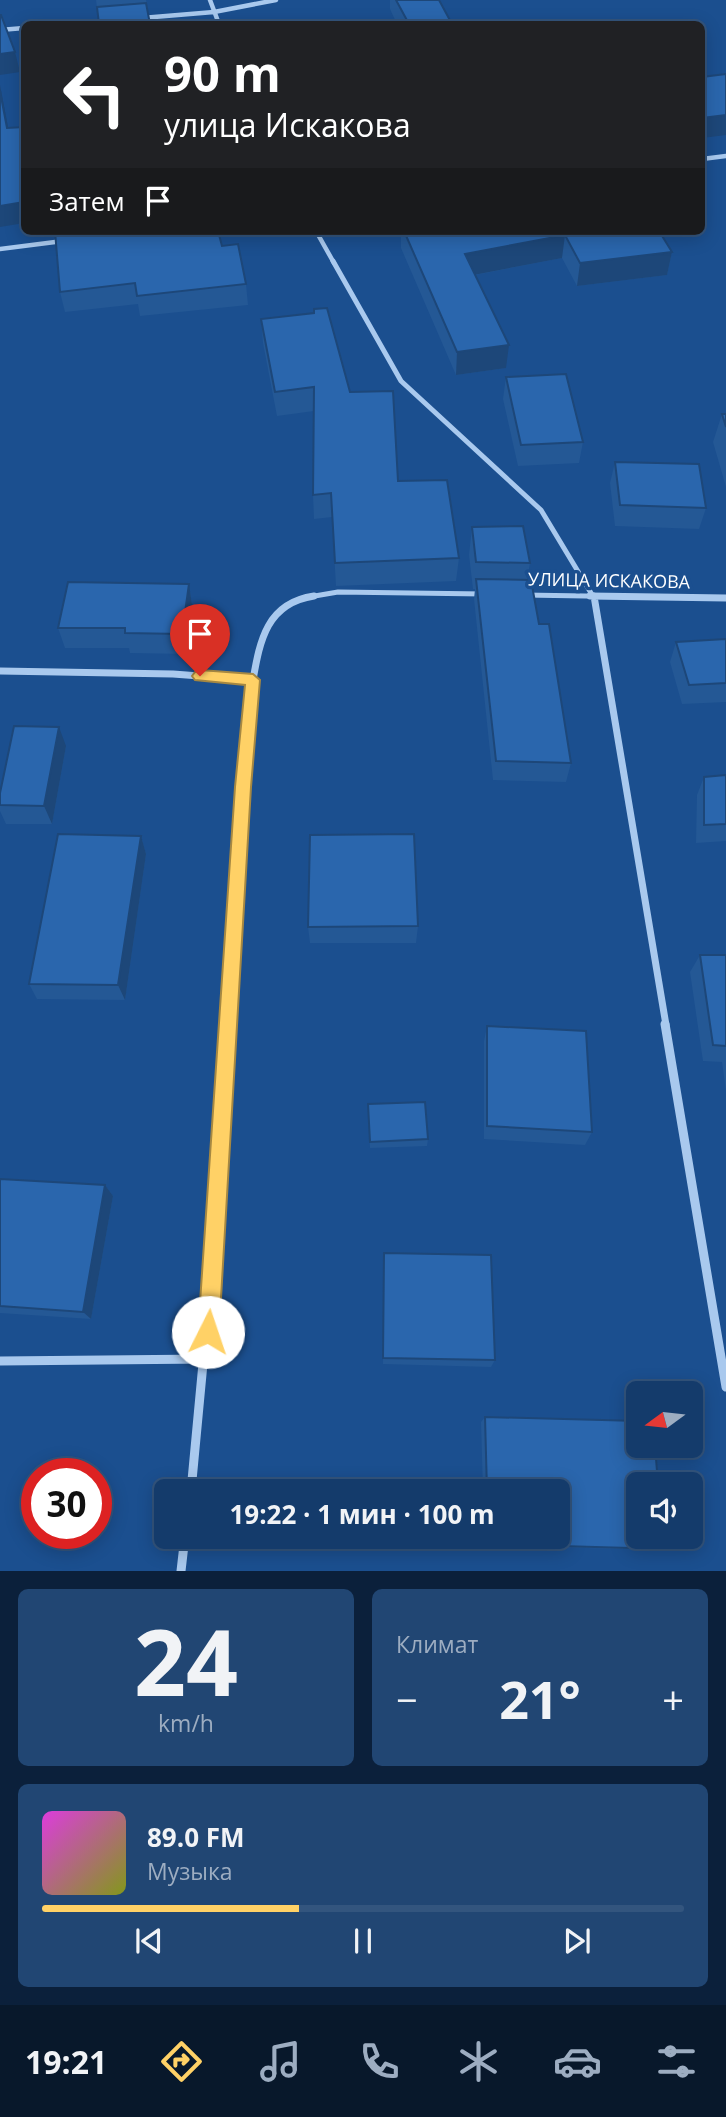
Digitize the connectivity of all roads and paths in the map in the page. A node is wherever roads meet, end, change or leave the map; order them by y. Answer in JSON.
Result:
{"nodes":[{"id":1,"x":209,"y":0,"type":"edge"},
{"id":2,"x":276,"y":0,"type":"edge"},
{"id":3,"x":214,"y":12,"type":"junction"},
{"id":4,"x":132,"y":19,"type":"edge"},
{"id":5,"x":118,"y":20,"type":"edge"},
{"id":6,"x":104,"y":21,"type":"edge"},
{"id":7,"x":218,"y":21,"type":"edge"},
{"id":8,"x":21,"y":28,"type":"edge"},
{"id":9,"x":0,"y":30,"type":"edge"},
{"id":10,"x":726,"y":156,"type":"edge"},
{"id":11,"x":705,"y":159,"type":"edge"},
{"id":12,"x":318,"y":235,"type":"edge"},
{"id":13,"x":76,"y":239,"type":"edge"},
{"id":14,"x":0,"y":249,"type":"edge"},
{"id":15,"x":500,"y":594,"type":"edge"},
{"id":16,"x":513,"y":594,"type":"edge"},
{"id":17,"x":594,"y":596,"type":"junction"},
{"id":18,"x":726,"y":598,"type":"edge"},
{"id":19,"x":0,"y":671,"type":"edge"},
{"id":20,"x":253,"y":680,"type":"junction"},
{"id":21,"x":206,"y":1359,"type":"junction"},
{"id":22,"x":0,"y":1361,"type":"edge"},
{"id":23,"x":726,"y":1387,"type":"edge"},
{"id":24,"x":192,"y":1479,"type":"edge"},
{"id":25,"x":184,"y":1549,"type":"edge"},
{"id":26,"x":181,"y":1571,"type":"edge"}],
"edges":[{"from":1,"to":3,"type":"street"},
{"from":2,"to":3,"type":"street"},
{"from":3,"to":4,"type":"street"},
{"from":3,"to":7,"type":"street"},
{"from":5,"to":6,"type":"street"},
{"from":8,"to":9,"type":"street"},
{"from":10,"to":11,"type":"street"},
{"from":12,"to":17,"type":"street"},
{"from":13,"to":14,"type":"street"},
{"from":15,"to":20,"type":"street"},
{"from":16,"to":17,"type":"street","name":"УЛИЦА ИСКАКОВА"},
{"from":17,"to":18,"type":"street","name":"УЛИЦА ИСКАКОВА"},
{"from":17,"to":23,"type":"street"},
{"from":19,"to":20,"type":"street"},
{"from":20,"to":21,"type":"street"},
{"from":21,"to":22,"type":"street"},
{"from":21,"to":24,"type":"street"},
{"from":25,"to":26,"type":"street"}]}
